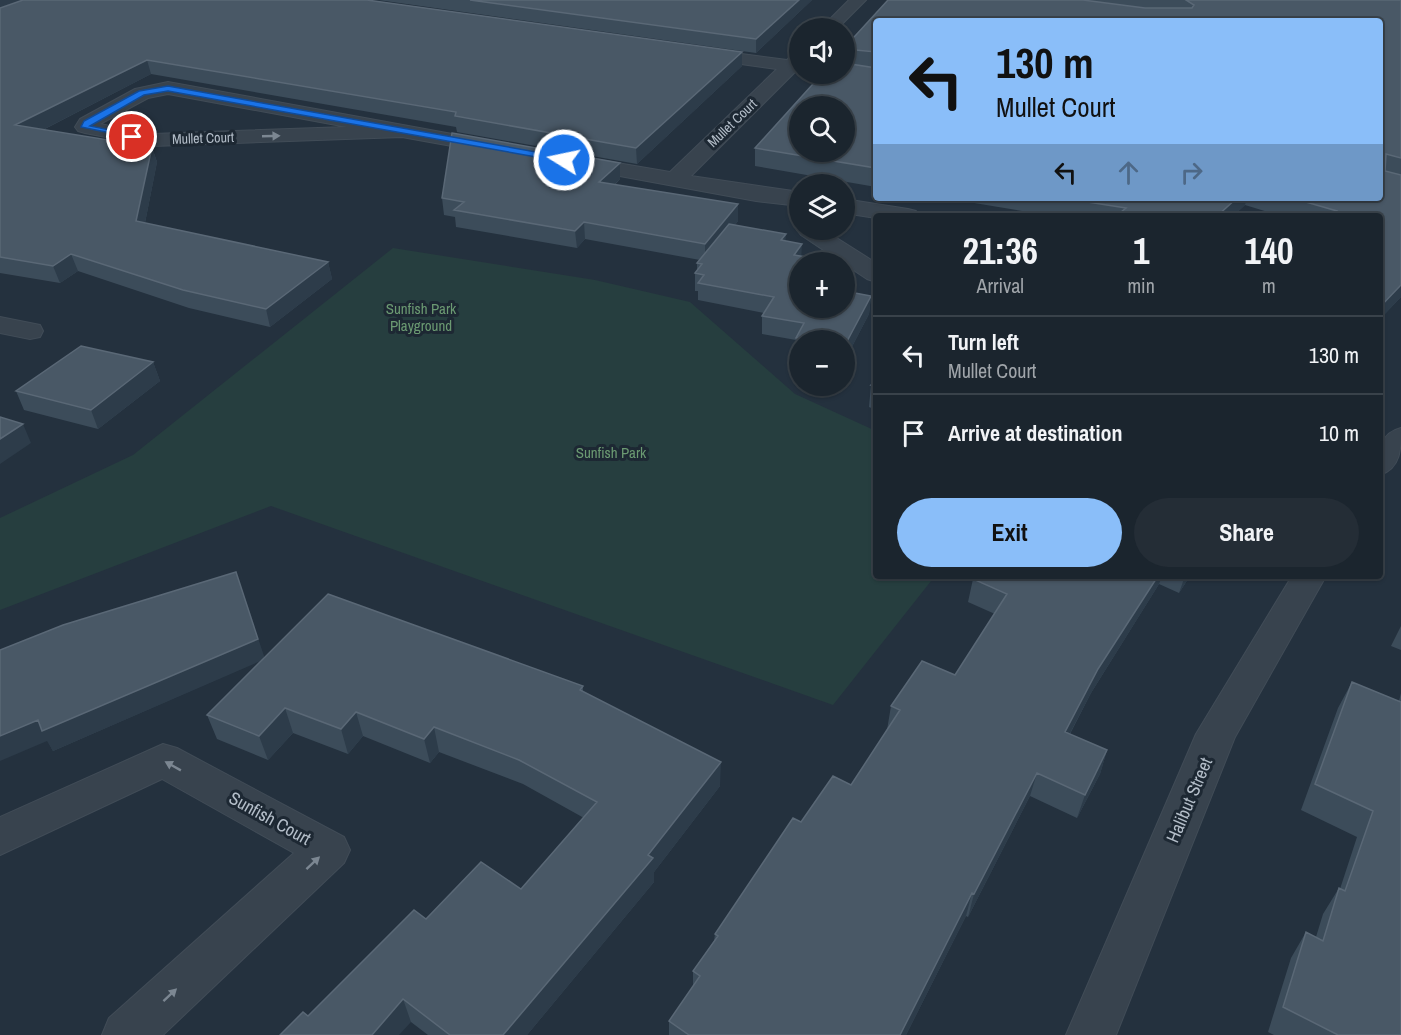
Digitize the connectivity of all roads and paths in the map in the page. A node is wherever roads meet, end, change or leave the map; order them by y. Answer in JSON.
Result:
{"nodes":[{"id":1,"x":858,"y":0,"type":"edge"},
{"id":2,"x":839,"y":18,"type":"edge"},
{"id":3,"x":678,"y":50,"type":"edge"},
{"id":4,"x":789,"y":62,"type":"edge"},
{"id":5,"x":789,"y":71,"type":"edge"},
{"id":6,"x":402,"y":131,"type":"junction"},
{"id":7,"x":518,"y":152,"type":"edge"},
{"id":8,"x":552,"y":158,"type":"edge"},
{"id":9,"x":674,"y":180,"type":"junction"},
{"id":10,"x":756,"y":194,"type":"junction"},
{"id":11,"x":789,"y":198,"type":"edge"},
{"id":12,"x":855,"y":208,"type":"edge"},
{"id":13,"x":889,"y":213,"type":"edge"},
{"id":14,"x":789,"y":216,"type":"edge"},
{"id":15,"x":824,"y":240,"type":"edge"},
{"id":16,"x":873,"y":272,"type":"edge"},
{"id":17,"x":0,"y":325,"type":"edge"},
{"id":18,"x":30,"y":331,"type":"dead end"},
{"id":19,"x":1401,"y":437,"type":"edge"},
{"id":20,"x":1383,"y":461,"type":"edge"},
{"id":21,"x":1307,"y":579,"type":"edge"},
{"id":22,"x":0,"y":837,"type":"edge"},
{"id":23,"x":128,"y":1035,"type":"edge"},
{"id":24,"x":1091,"y":1035,"type":"edge"}],
"edges":[{"from":1,"to":2,"type":"street"},
{"from":3,"to":4,"type":"street"},
{"from":5,"to":9,"type":"street","name":"Mullet Court"},
{"from":6,"to":6,"type":"street","name":"Mullet Court","one_way":true},
{"from":6,"to":7,"type":"street","name":"Mullet Court"},
{"from":8,"to":9,"type":"street"},
{"from":9,"to":10,"type":"street"},
{"from":10,"to":11,"type":"street"},
{"from":10,"to":14,"type":"street"},
{"from":12,"to":13,"type":"street"},
{"from":15,"to":16,"type":"street"},
{"from":17,"to":18,"type":"street"},
{"from":19,"to":20,"type":"street"},
{"from":21,"to":24,"type":"street","name":"Halibut Street"},
{"from":23,"to":22,"type":"street","name":"Sunfish Court","one_way":true}]}
